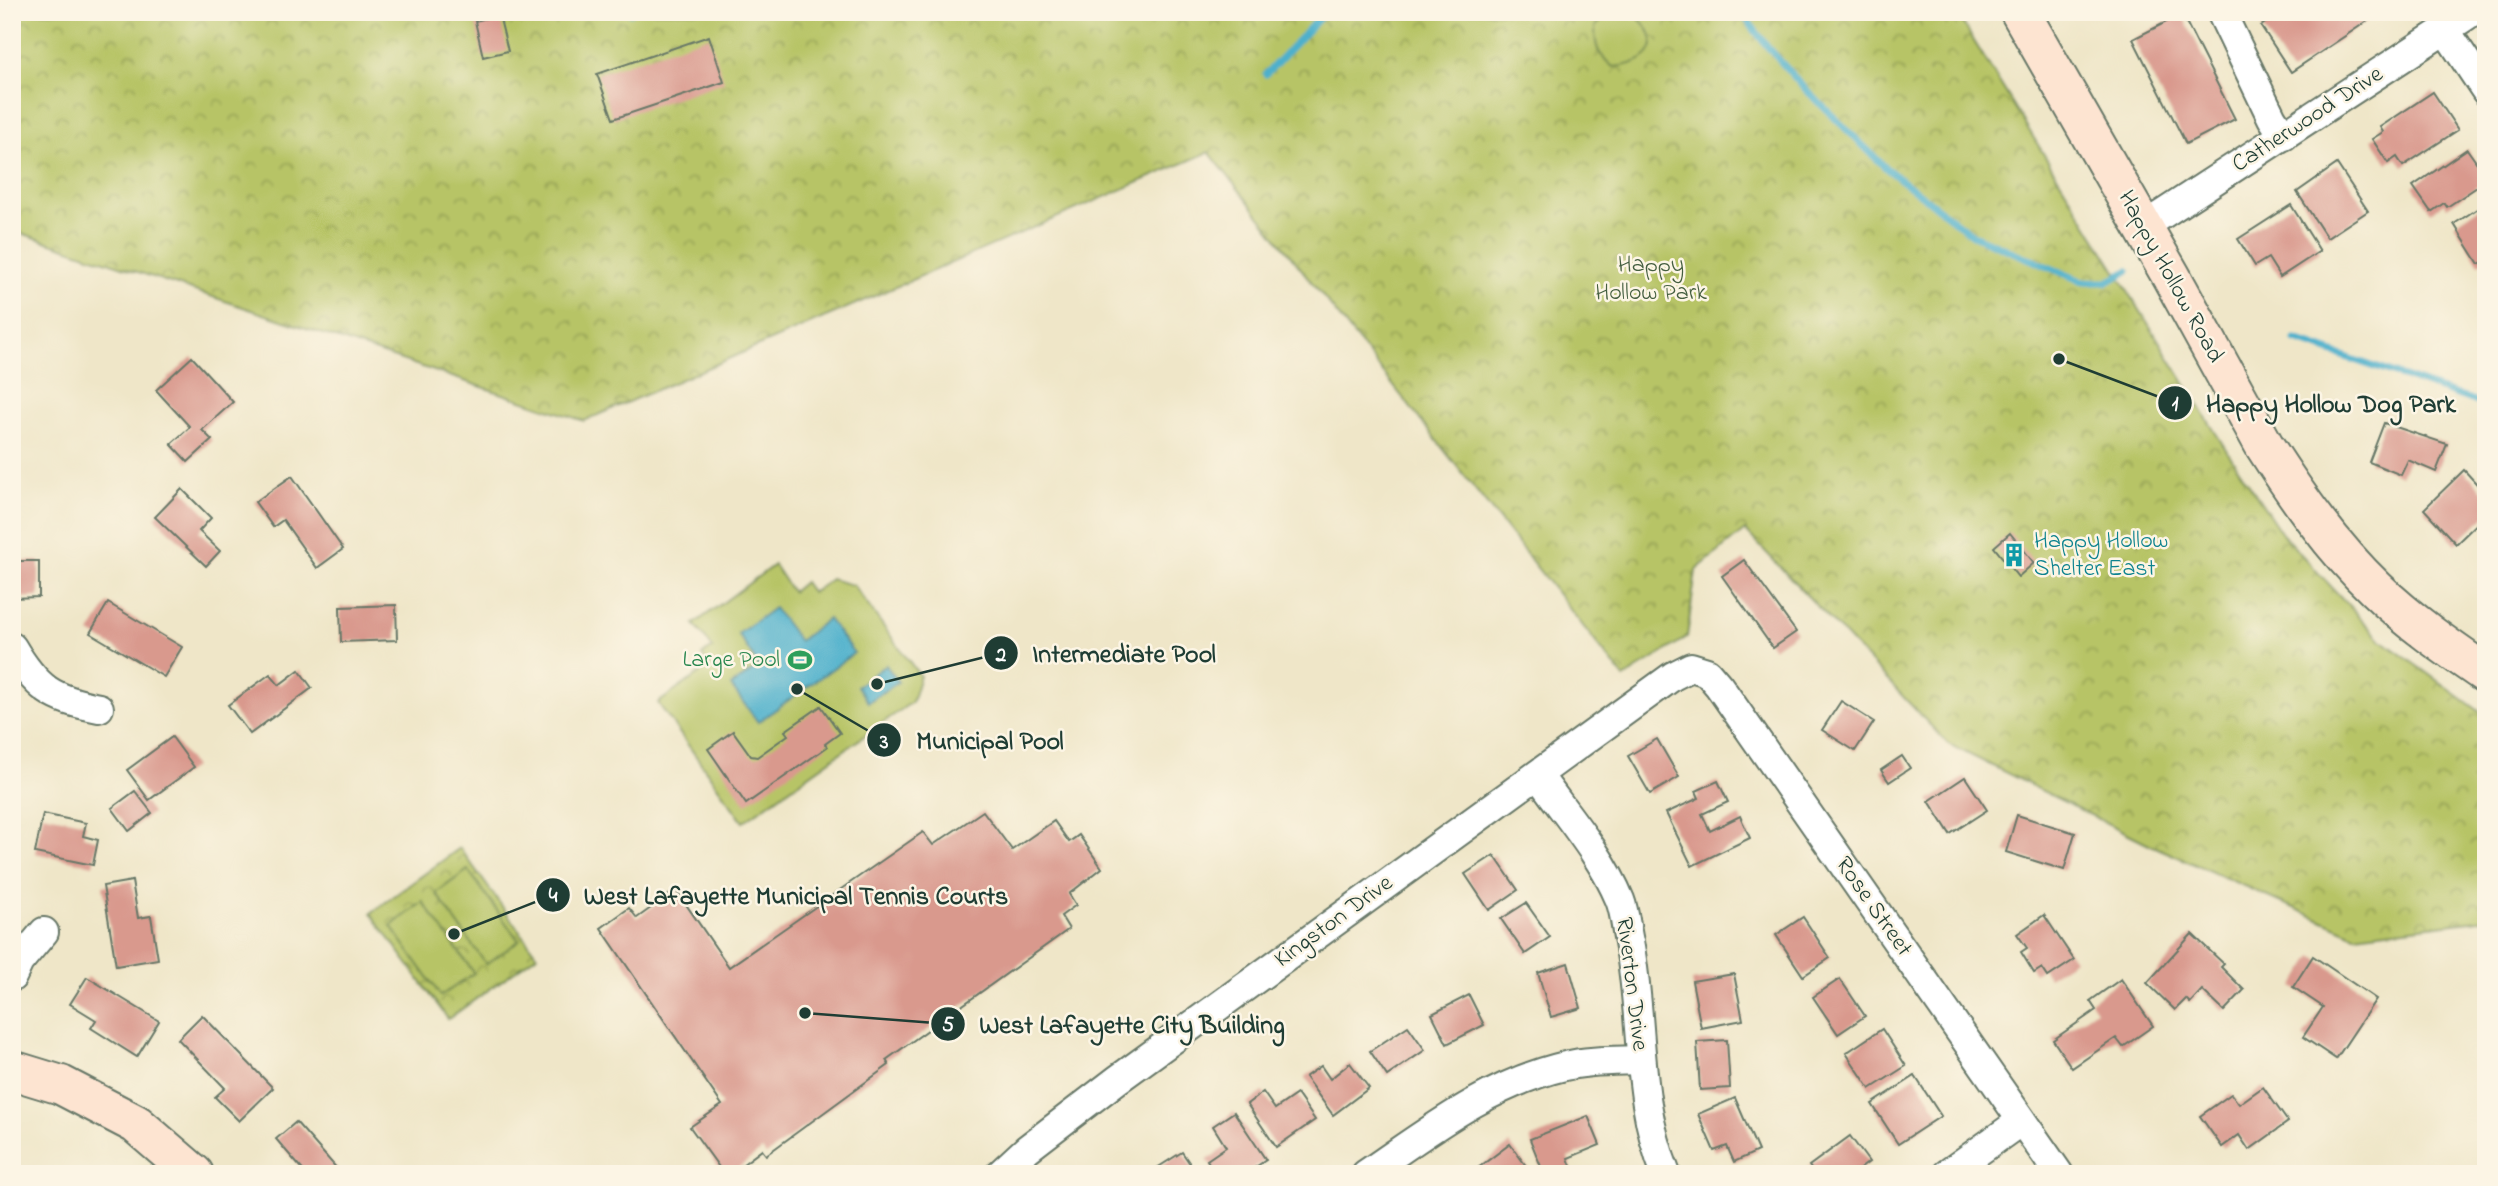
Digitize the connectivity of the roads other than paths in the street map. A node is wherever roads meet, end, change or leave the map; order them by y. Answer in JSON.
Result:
{"nodes":[{"id":1,"x":2020,"y":12,"type":"edge"},
{"id":2,"x":2226,"y":15,"type":"edge"},
{"id":3,"x":2459,"y":19,"type":"edge"},
{"id":4,"x":2486,"y":91,"type":"edge"},
{"id":5,"x":2284,"y":136,"type":"junction"},
{"id":6,"x":2143,"y":227,"type":"junction"},
{"id":7,"x":12,"y":647,"type":"edge"},
{"id":8,"x":2486,"y":674,"type":"edge"},
{"id":9,"x":1673,"y":677,"type":"joint"},
{"id":10,"x":99,"y":708,"type":"dead end"},
{"id":11,"x":1538,"y":775,"type":"junction"},
{"id":12,"x":44,"y":932,"type":"dead end"},
{"id":13,"x":12,"y":977,"type":"edge"},
{"id":14,"x":1641,"y":1060,"type":"junction"},
{"id":15,"x":12,"y":1070,"type":"edge"},
{"id":16,"x":2021,"y":1121,"type":"junction"},
{"id":17,"x":194,"y":1174,"type":"edge"},
{"id":18,"x":1000,"y":1174,"type":"edge"},
{"id":19,"x":1366,"y":1174,"type":"edge"},
{"id":20,"x":1666,"y":1174,"type":"edge"},
{"id":21,"x":1947,"y":1174,"type":"edge"},
{"id":22,"x":2059,"y":1174,"type":"edge"}],
"edges":[{"from":1,"to":6,"type":"main road","name":"Happy Hollow Road"},
{"from":2,"to":5,"type":"street"},
{"from":3,"to":4,"type":"street"},
{"from":3,"to":5,"type":"street","name":"Catherwood Drive"},
{"from":5,"to":6,"type":"street","name":"Catherwood Drive"},
{"from":6,"to":8,"type":"main road","name":"Happy Hollow Road"},
{"from":7,"to":10,"type":"street"},
{"from":9,"to":11,"type":"street","name":"Kingston Drive"},
{"from":9,"to":16,"type":"street","name":"Rose Street"},
{"from":11,"to":14,"type":"street","name":"Riverton Drive"},
{"from":11,"to":18,"type":"street","name":"Kingston Drive"},
{"from":12,"to":13,"type":"street"},
{"from":14,"to":19,"type":"street"},
{"from":14,"to":20,"type":"street","name":"Riverton Drive"},
{"from":15,"to":17,"type":"main road"},
{"from":16,"to":21,"type":"street"},
{"from":16,"to":22,"type":"street","name":"Rose Street"}]}
